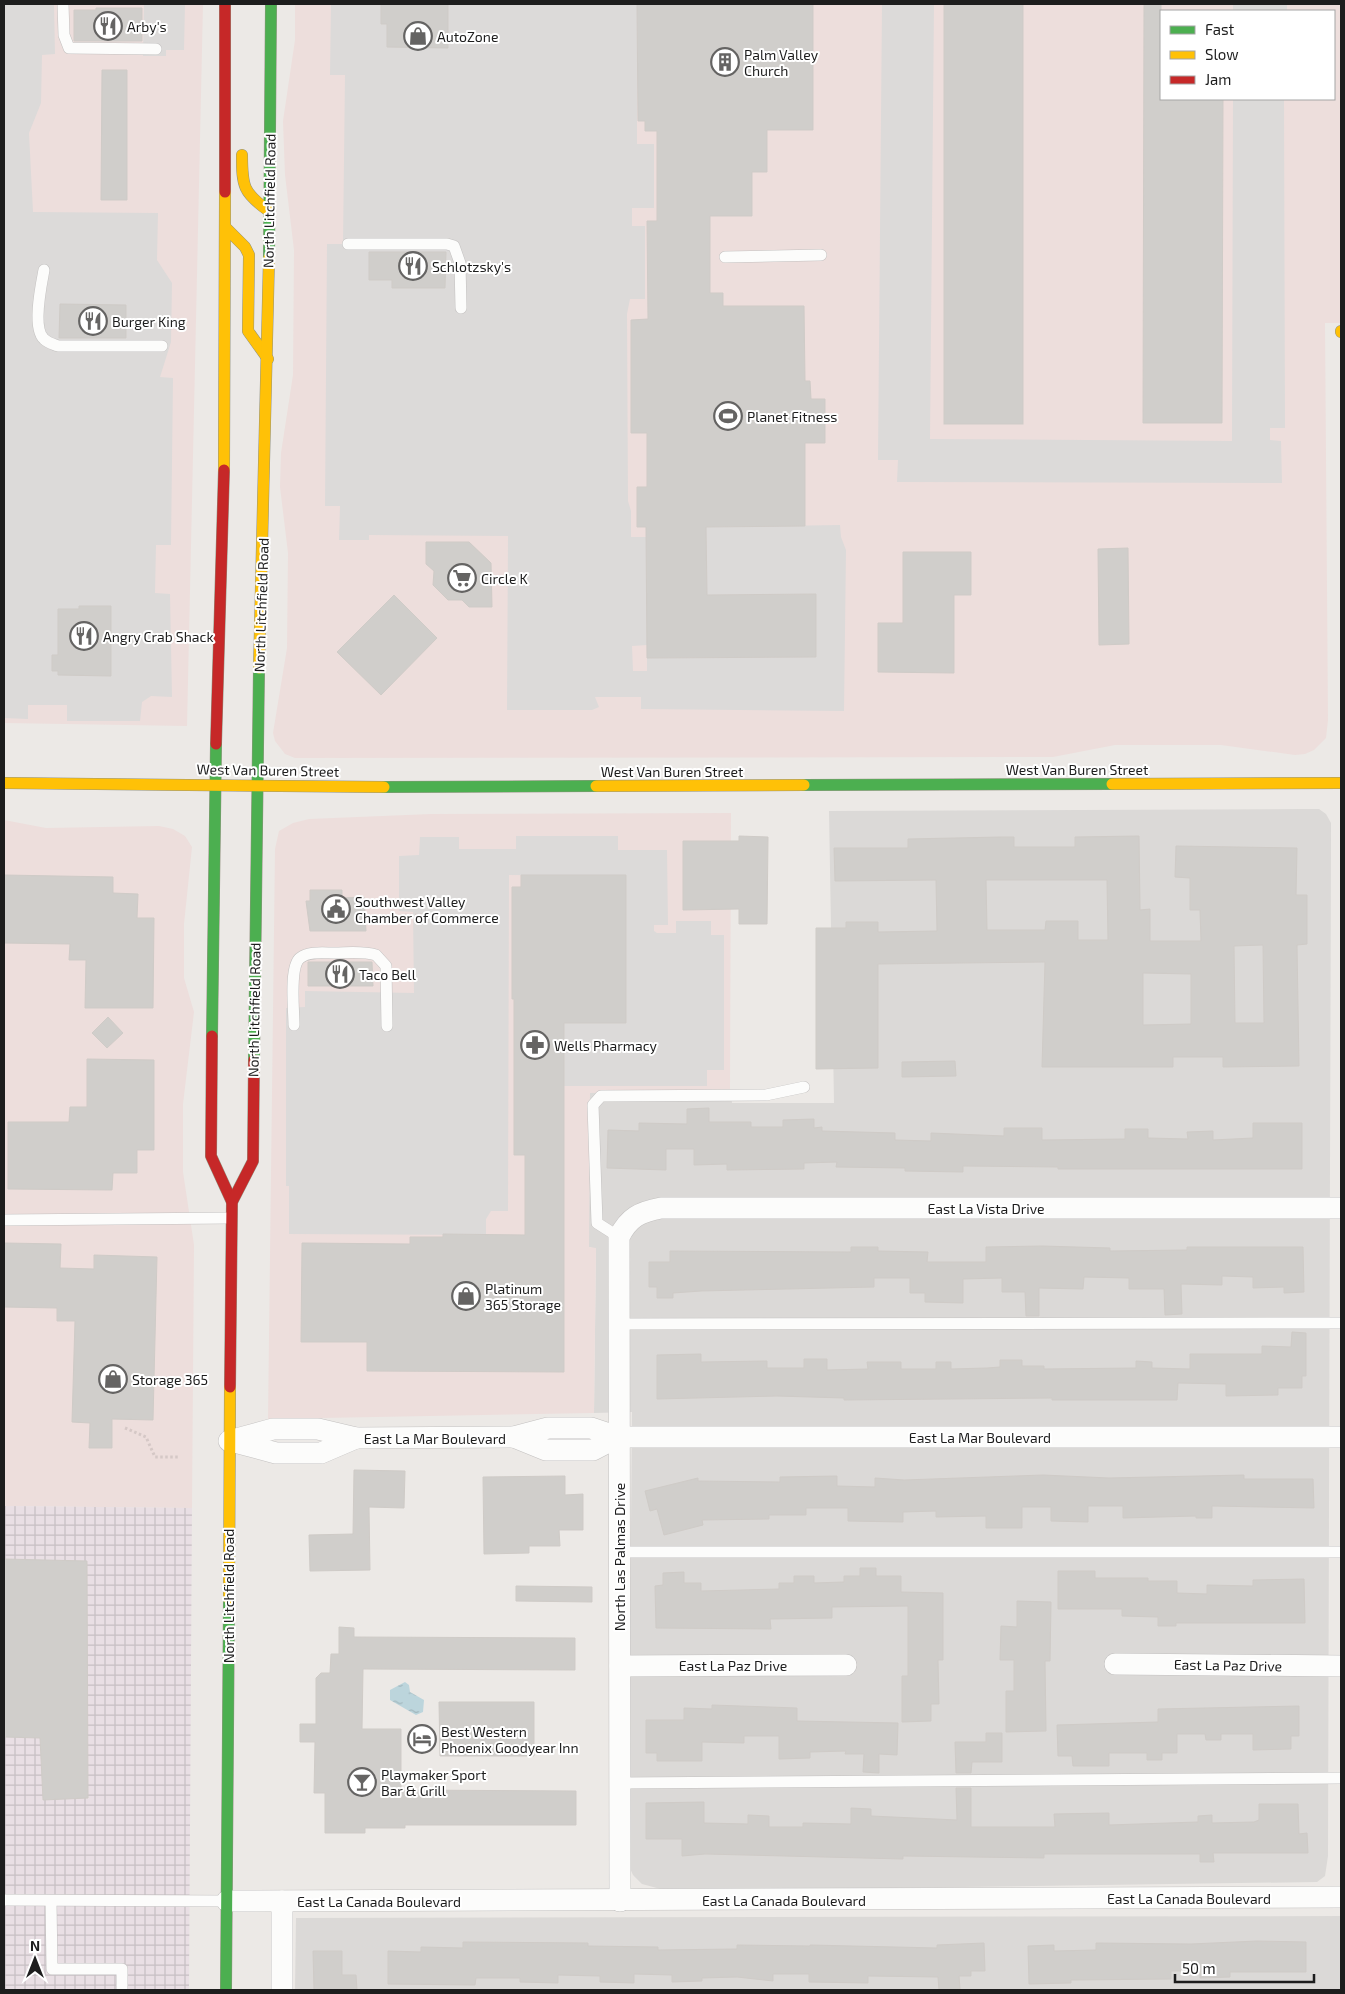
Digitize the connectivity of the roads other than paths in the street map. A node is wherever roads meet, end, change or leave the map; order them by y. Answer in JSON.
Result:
{"nodes":[{"id":1,"x":64,"y":4,"type":"edge"},
{"id":2,"x":225,"y":4,"type":"edge"},
{"id":3,"x":270,"y":4,"type":"edge"},
{"id":4,"x":156,"y":49,"type":"dead end"},
{"id":5,"x":225,"y":102,"type":"junction"},
{"id":6,"x":237,"y":116,"type":"dead end"},
{"id":7,"x":242,"y":141,"type":"dead end"},
{"id":8,"x":269,"y":211,"type":"junction"},
{"id":9,"x":226,"y":228,"type":"junction"},
{"id":10,"x":348,"y":244,"type":"dead end"},
{"id":11,"x":822,"y":255,"type":"dead end"},
{"id":12,"x":725,"y":257,"type":"dead end"},
{"id":13,"x":44,"y":270,"type":"dead end"},
{"id":14,"x":461,"y":308,"type":"dead end"},
{"id":15,"x":162,"y":346,"type":"dead end"},
{"id":16,"x":268,"y":358,"type":"junction"},
{"id":17,"x":4,"y":784,"type":"edge"},
{"id":18,"x":1341,"y":784,"type":"edge"},
{"id":19,"x":214,"y":785,"type":"junction"},
{"id":20,"x":256,"y":786,"type":"junction"},
{"id":21,"x":294,"y":1026,"type":"dead end"},
{"id":22,"x":387,"y":1026,"type":"dead end"},
{"id":23,"x":804,"y":1087,"type":"dead end"},
{"id":24,"x":232,"y":1202,"type":"junction"},
{"id":25,"x":1341,"y":1208,"type":"edge"},
{"id":26,"x":231,"y":1218,"type":"junction"},
{"id":27,"x":4,"y":1220,"type":"edge"},
{"id":28,"x":619,"y":1237,"type":"junction"},
{"id":29,"x":1341,"y":1323,"type":"edge"},
{"id":30,"x":619,"y":1324,"type":"junction"},
{"id":31,"x":618,"y":1437,"type":"junction"},
{"id":32,"x":1341,"y":1437,"type":"edge"},
{"id":33,"x":229,"y":1441,"type":"junction"},
{"id":34,"x":620,"y":1552,"type":"junction"},
{"id":35,"x":1341,"y":1552,"type":"edge"},
{"id":36,"x":1114,"y":1664,"type":"dead end"},
{"id":37,"x":846,"y":1665,"type":"dead end"},
{"id":38,"x":620,"y":1666,"type":"junction"},
{"id":39,"x":1341,"y":1666,"type":"edge"},
{"id":40,"x":1341,"y":1778,"type":"edge"},
{"id":41,"x":621,"y":1783,"type":"junction"},
{"id":42,"x":1341,"y":1898,"type":"edge"},
{"id":43,"x":4,"y":1900,"type":"edge"},
{"id":44,"x":52,"y":1900,"type":"junction"},
{"id":45,"x":282,"y":1900,"type":"junction"},
{"id":46,"x":620,"y":1900,"type":"junction"},
{"id":47,"x":227,"y":1902,"type":"junction"},
{"id":48,"x":122,"y":1990,"type":"edge"},
{"id":49,"x":226,"y":1990,"type":"edge"},
{"id":50,"x":282,"y":1990,"type":"edge"}],
"edges":[{"from":1,"to":4,"type":"lane"},
{"from":2,"to":5,"type":"main road","name":"North Litchfield Road"},
{"from":3,"to":8,"type":"main road","name":"North Litchfield Road"},
{"from":5,"to":6,"type":"main road"},
{"from":5,"to":9,"type":"main road","name":"North Litchfield Road"},
{"from":7,"to":8,"type":"main road"},
{"from":8,"to":16,"type":"main road","name":"North Litchfield Road"},
{"from":9,"to":16,"type":"main road"},
{"from":9,"to":19,"type":"main road","name":"North Litchfield Road"},
{"from":10,"to":14,"type":"lane"},
{"from":11,"to":12,"type":"lane"},
{"from":13,"to":15,"type":"lane"},
{"from":16,"to":20,"type":"main road","name":"North Litchfield Road"},
{"from":17,"to":19,"type":"main road","name":"West Van Buren Street"},
{"from":18,"to":20,"type":"main road","name":"West Van Buren Street"},
{"from":19,"to":20,"type":"main road","name":"West Van Buren Street"},
{"from":19,"to":24,"type":"main road","name":"North Litchfield Road"},
{"from":20,"to":24,"type":"main road","name":"North Litchfield Road"},
{"from":21,"to":22,"type":"lane"},
{"from":23,"to":28,"type":"lane"},
{"from":24,"to":26,"type":"main road","name":"North Litchfield Road"},
{"from":25,"to":28,"type":"street","name":"East La Vista Drive"},
{"from":26,"to":27,"type":"lane"},
{"from":26,"to":33,"type":"main road","name":"North Litchfield Road"},
{"from":28,"to":30,"type":"street","name":"North Las Palmas Drive"},
{"from":29,"to":30,"type":"lane"},
{"from":30,"to":31,"type":"street","name":"North Las Palmas Drive"},
{"from":31,"to":32,"type":"street","name":"East La Mar Boulevard"},
{"from":31,"to":33,"type":"street","name":"East La Mar Boulevard"},
{"from":31,"to":34,"type":"street","name":"North Las Palmas Drive"},
{"from":33,"to":47,"type":"main road","name":"North Litchfield Road"},
{"from":34,"to":35,"type":"lane"},
{"from":34,"to":38,"type":"street","name":"North Las Palmas Drive"},
{"from":36,"to":39,"type":"street","name":"East La Paz Drive"},
{"from":37,"to":38,"type":"street","name":"East La Paz Drive"},
{"from":38,"to":41,"type":"street","name":"North Las Palmas Drive"},
{"from":40,"to":41,"type":"lane"},
{"from":41,"to":46,"type":"street","name":"North Las Palmas Drive"},
{"from":42,"to":46,"type":"street","name":"East La Canada Boulevard"},
{"from":43,"to":44,"type":"lane"},
{"from":44,"to":47,"type":"lane"},
{"from":44,"to":48,"type":"lane"},
{"from":45,"to":46,"type":"street","name":"East La Canada Boulevard"},
{"from":45,"to":47,"type":"street","name":"East La Canada Boulevard"},
{"from":45,"to":50,"type":"street"},
{"from":47,"to":49,"type":"main road","name":"North Litchfield Road"}]}
